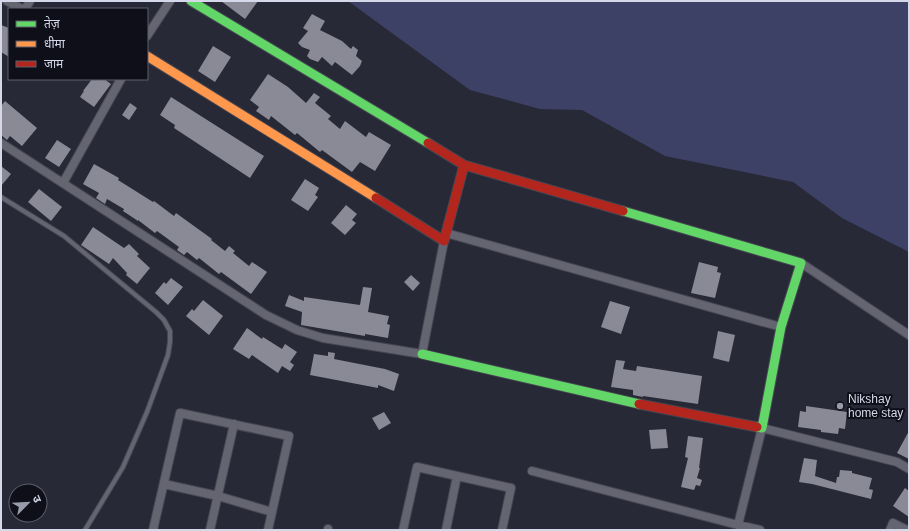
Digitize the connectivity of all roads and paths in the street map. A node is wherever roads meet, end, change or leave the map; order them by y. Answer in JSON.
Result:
{"nodes":[{"id":1,"x":7,"y":1,"type":"edge"},
{"id":2,"x":170,"y":1,"type":"edge"},
{"id":3,"x":191,"y":1,"type":"edge"},
{"id":4,"x":22,"y":8,"type":"edge"},
{"id":5,"x":148,"y":34,"type":"edge"},
{"id":6,"x":148,"y":57,"type":"edge"},
{"id":7,"x":120,"y":80,"type":"edge"},
{"id":8,"x":1,"y":143,"type":"edge"},
{"id":9,"x":464,"y":165,"type":"junction"},
{"id":10,"x":63,"y":183,"type":"junction"},
{"id":11,"x":1,"y":197,"type":"edge"},
{"id":12,"x":445,"y":237,"type":"junction"},
{"id":13,"x":801,"y":263,"type":"junction"},
{"id":14,"x":781,"y":327,"type":"junction"},
{"id":15,"x":909,"y":335,"type":"edge"},
{"id":16,"x":422,"y":354,"type":"junction"},
{"id":17,"x":234,"y":424,"type":"junction"},
{"id":18,"x":762,"y":428,"type":"junction"},
{"id":19,"x":909,"y":469,"type":"edge"},
{"id":20,"x":532,"y":471,"type":"dead end"},
{"id":21,"x":457,"y":476,"type":"junction"},
{"id":22,"x":164,"y":484,"type":"junction"},
{"id":23,"x":218,"y":496,"type":"junction"},
{"id":24,"x":272,"y":512,"type":"junction"},
{"id":25,"x":738,"y":525,"type":"junction"},
{"id":26,"x":85,"y":530,"type":"edge"},
{"id":27,"x":153,"y":530,"type":"edge"},
{"id":28,"x":210,"y":530,"type":"edge"},
{"id":29,"x":268,"y":530,"type":"edge"},
{"id":30,"x":403,"y":530,"type":"edge"},
{"id":31,"x":446,"y":530,"type":"edge"},
{"id":32,"x":502,"y":530,"type":"edge"},
{"id":33,"x":760,"y":530,"type":"edge"},
{"id":34,"x":890,"y":530,"type":"edge"},
{"id":35,"x":906,"y":530,"type":"edge"}],
"edges":[{"from":1,"to":4,"type":"street"},
{"from":2,"to":5,"type":"street"},
{"from":3,"to":9,"type":"street"},
{"from":6,"to":12,"type":"street"},
{"from":7,"to":10,"type":"street"},
{"from":8,"to":10,"type":"street"},
{"from":9,"to":12,"type":"street"},
{"from":9,"to":13,"type":"street"},
{"from":10,"to":16,"type":"street"},
{"from":11,"to":26,"type":"lane"},
{"from":12,"to":14,"type":"street"},
{"from":12,"to":16,"type":"street"},
{"from":13,"to":14,"type":"street"},
{"from":13,"to":15,"type":"street"},
{"from":14,"to":18,"type":"street"},
{"from":16,"to":18,"type":"street"},
{"from":17,"to":22,"type":"street"},
{"from":17,"to":23,"type":"street"},
{"from":17,"to":24,"type":"street"},
{"from":18,"to":19,"type":"street"},
{"from":18,"to":25,"type":"street"},
{"from":20,"to":25,"type":"street"},
{"from":21,"to":30,"type":"street"},
{"from":21,"to":31,"type":"street"},
{"from":21,"to":32,"type":"street"},
{"from":22,"to":23,"type":"street"},
{"from":22,"to":27,"type":"street"},
{"from":23,"to":24,"type":"street"},
{"from":23,"to":28,"type":"street"},
{"from":24,"to":29,"type":"street"},
{"from":25,"to":33,"type":"street"},
{"from":34,"to":35,"type":"street"}]}
